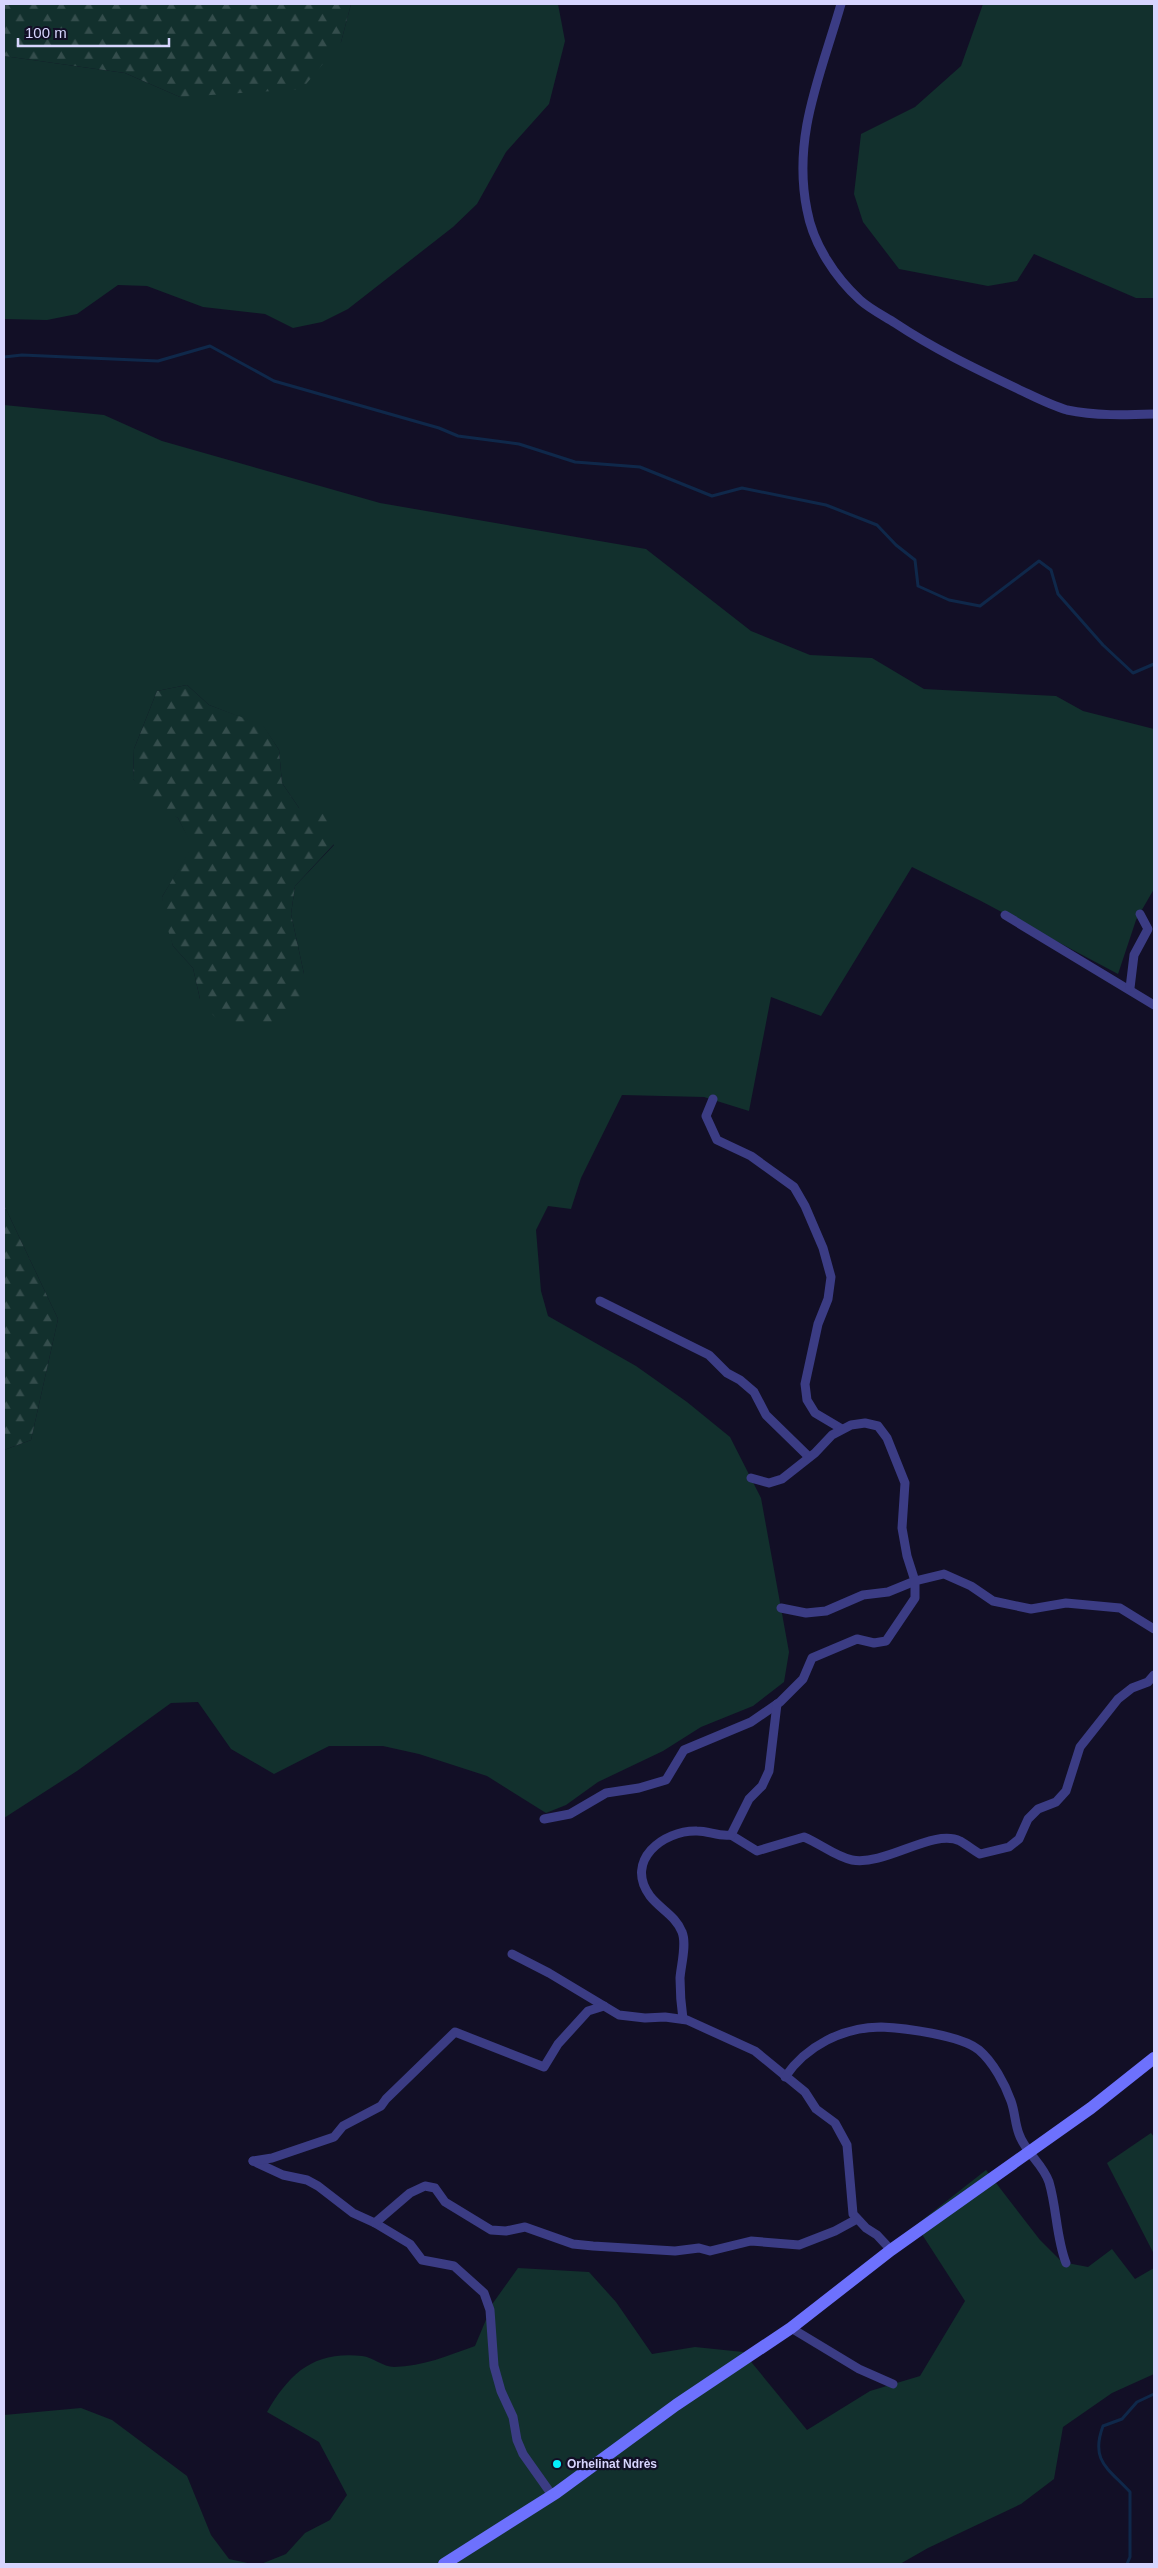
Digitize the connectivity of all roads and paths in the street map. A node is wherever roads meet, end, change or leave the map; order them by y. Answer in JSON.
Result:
{"nodes":[{"id":1,"x":841,"y":4,"type":"edge"},
{"id":2,"x":1154,"y":414,"type":"edge"},
{"id":3,"x":1140,"y":914,"type":"dead end"},
{"id":4,"x":1005,"y":915,"type":"dead end"},
{"id":5,"x":1130,"y":988,"type":"junction"},
{"id":6,"x":1154,"y":1004,"type":"edge"},
{"id":7,"x":713,"y":1100,"type":"dead end"},
{"id":8,"x":600,"y":1301,"type":"dead end"},
{"id":9,"x":842,"y":1429,"type":"junction"},
{"id":10,"x":809,"y":1457,"type":"junction"},
{"id":11,"x":751,"y":1478,"type":"dead end"},
{"id":12,"x":915,"y":1582,"type":"junction"},
{"id":13,"x":781,"y":1608,"type":"dead end"},
{"id":14,"x":1154,"y":1629,"type":"edge"},
{"id":15,"x":1154,"y":1675,"type":"edge"},
{"id":16,"x":777,"y":1704,"type":"junction"},
{"id":17,"x":544,"y":1819,"type":"dead end"},
{"id":18,"x":731,"y":1835,"type":"junction"},
{"id":19,"x":512,"y":1954,"type":"dead end"},
{"id":20,"x":604,"y":2006,"type":"junction"},
{"id":21,"x":683,"y":2019,"type":"junction"},
{"id":22,"x":1154,"y":2058,"type":"edge"},
{"id":23,"x":785,"y":2077,"type":"junction"},
{"id":24,"x":1028,"y":2151,"type":"junction"},
{"id":25,"x":857,"y":2219,"type":"junction"},
{"id":26,"x":375,"y":2223,"type":"junction"},
{"id":27,"x":891,"y":2250,"type":"junction"},
{"id":28,"x":1066,"y":2263,"type":"dead end"},
{"id":29,"x":791,"y":2328,"type":"junction"},
{"id":30,"x":893,"y":2384,"type":"dead end"},
{"id":31,"x":552,"y":2495,"type":"junction"},
{"id":32,"x":444,"y":2564,"type":"edge"}],
"edges":[{"from":1,"to":2,"type":"street"},
{"from":3,"to":5,"type":"street"},
{"from":4,"to":5,"type":"street"},
{"from":5,"to":6,"type":"street"},
{"from":7,"to":9,"type":"street"},
{"from":8,"to":10,"type":"street"},
{"from":9,"to":10,"type":"street"},
{"from":9,"to":12,"type":"street"},
{"from":10,"to":11,"type":"street"},
{"from":12,"to":13,"type":"street"},
{"from":12,"to":14,"type":"street"},
{"from":12,"to":16,"type":"street"},
{"from":15,"to":18,"type":"street"},
{"from":16,"to":17,"type":"street"},
{"from":16,"to":18,"type":"street"},
{"from":18,"to":21,"type":"street"},
{"from":19,"to":20,"type":"street"},
{"from":20,"to":21,"type":"street"},
{"from":20,"to":26,"type":"street"},
{"from":21,"to":23,"type":"street"},
{"from":22,"to":24,"type":"main road"},
{"from":23,"to":24,"type":"street"},
{"from":23,"to":25,"type":"street"},
{"from":24,"to":27,"type":"main road"},
{"from":24,"to":28,"type":"street"},
{"from":25,"to":26,"type":"street"},
{"from":25,"to":27,"type":"street"},
{"from":26,"to":31,"type":"street"},
{"from":27,"to":29,"type":"main road"},
{"from":29,"to":30,"type":"street"},
{"from":29,"to":31,"type":"main road"},
{"from":31,"to":32,"type":"main road"}]}
